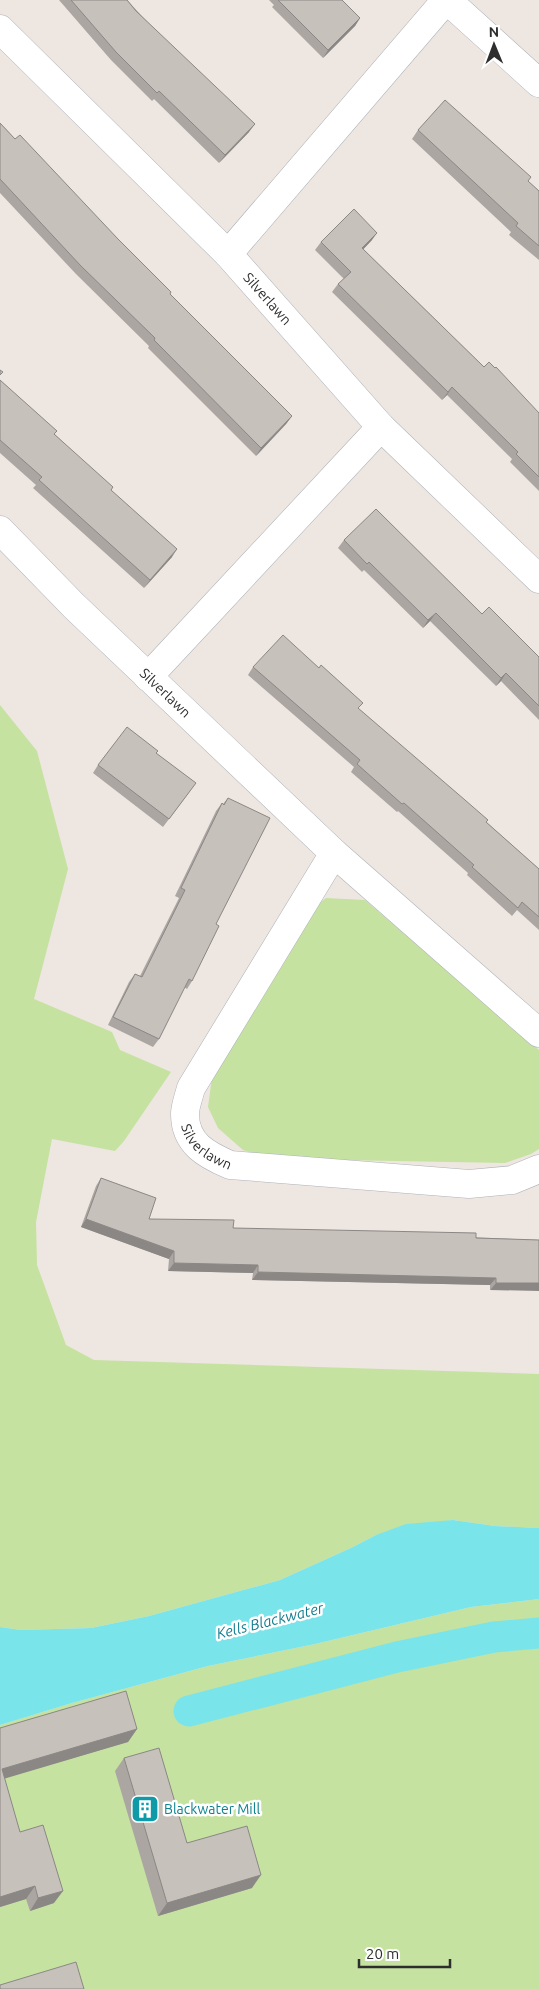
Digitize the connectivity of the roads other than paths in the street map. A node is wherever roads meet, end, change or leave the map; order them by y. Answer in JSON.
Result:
{"nodes":[{"id":1,"x":446,"y":0,"type":"edge"},
{"id":2,"x":0,"y":29,"type":"edge"},
{"id":3,"x":539,"y":84,"type":"edge"},
{"id":4,"x":228,"y":254,"type":"junction"},
{"id":5,"x":380,"y":427,"type":"junction"},
{"id":6,"x":0,"y":530,"type":"edge"},
{"id":7,"x":539,"y":579,"type":"edge"},
{"id":8,"x":148,"y":677,"type":"junction"},
{"id":9,"x":334,"y":854,"type":"junction"},
{"id":10,"x":539,"y":1033,"type":"edge"},
{"id":11,"x":539,"y":1170,"type":"edge"}],
"edges":[{"from":1,"to":3,"type":"street"},
{"from":1,"to":4,"type":"street"},
{"from":2,"to":4,"type":"street","name":"Silverlawn"},
{"from":4,"to":5,"type":"street","name":"Silverlawn"},
{"from":5,"to":7,"type":"street","name":"Silverlawn"},
{"from":5,"to":8,"type":"street"},
{"from":6,"to":8,"type":"street","name":"Silverlawn"},
{"from":8,"to":9,"type":"street","name":"Silverlawn"},
{"from":9,"to":10,"type":"street","name":"Silverlawn"},
{"from":9,"to":11,"type":"street","name":"Silverlawn"}]}
